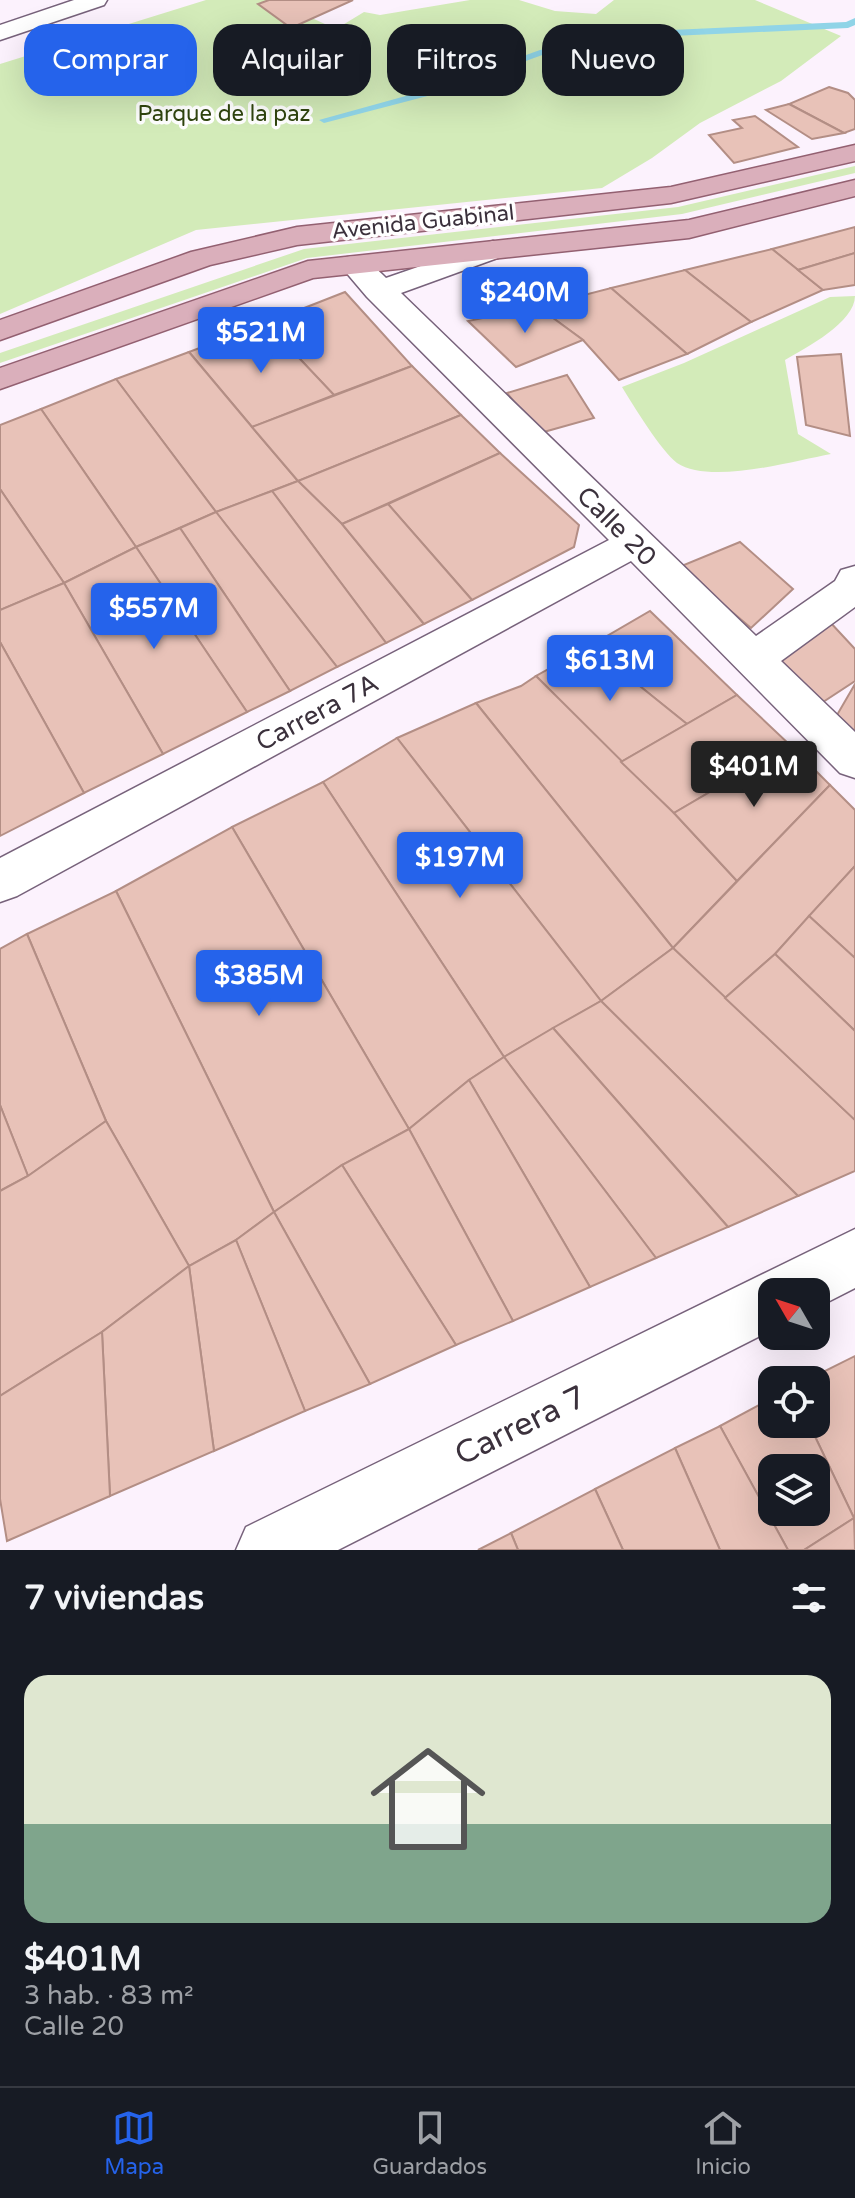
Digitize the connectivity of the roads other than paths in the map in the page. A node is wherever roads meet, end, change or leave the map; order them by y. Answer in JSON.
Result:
{"nodes":[{"id":1,"x":96,"y":0,"type":"edge"},
{"id":2,"x":0,"y":33,"type":"edge"},
{"id":3,"x":855,"y":153,"type":"edge"},
{"id":4,"x":855,"y":188,"type":"edge"},
{"id":5,"x":493,"y":250,"type":"junction"},
{"id":6,"x":354,"y":264,"type":"junction"},
{"id":7,"x":378,"y":291,"type":"junction"},
{"id":8,"x":0,"y":331,"type":"edge"},
{"id":9,"x":0,"y":379,"type":"edge"},
{"id":10,"x":634,"y":543,"type":"junction"},
{"id":11,"x":855,"y":580,"type":"edge"},
{"id":12,"x":753,"y":659,"type":"junction"},
{"id":13,"x":855,"y":760,"type":"edge"},
{"id":14,"x":0,"y":881,"type":"edge"},
{"id":15,"x":855,"y":1258,"type":"edge"},
{"id":16,"x":814,"y":1278,"type":"edge"},
{"id":17,"x":758,"y":1306,"type":"edge"},
{"id":18,"x":269,"y":1550,"type":"edge"}],
"edges":[{"from":1,"to":2,"type":"street"},
{"from":3,"to":8,"type":"main road","name":"Avenida Guabinal"},
{"from":4,"to":5,"type":"main road","name":"Avenida Guabinal"},
{"from":5,"to":6,"type":"main road","name":"Avenida Guabinal"},
{"from":5,"to":7,"type":"street"},
{"from":6,"to":7,"type":"street","name":"Calle 20"},
{"from":6,"to":9,"type":"main road","name":"Avenida Guabinal"},
{"from":7,"to":10,"type":"street","name":"Calle 20"},
{"from":10,"to":12,"type":"street","name":"Calle 20"},
{"from":10,"to":14,"type":"street","name":"Carrera 7A"},
{"from":11,"to":12,"type":"street"},
{"from":12,"to":13,"type":"street","name":"Calle 20"},
{"from":15,"to":16,"type":"street"},
{"from":17,"to":18,"type":"street","name":"Carrera 7"}]}
